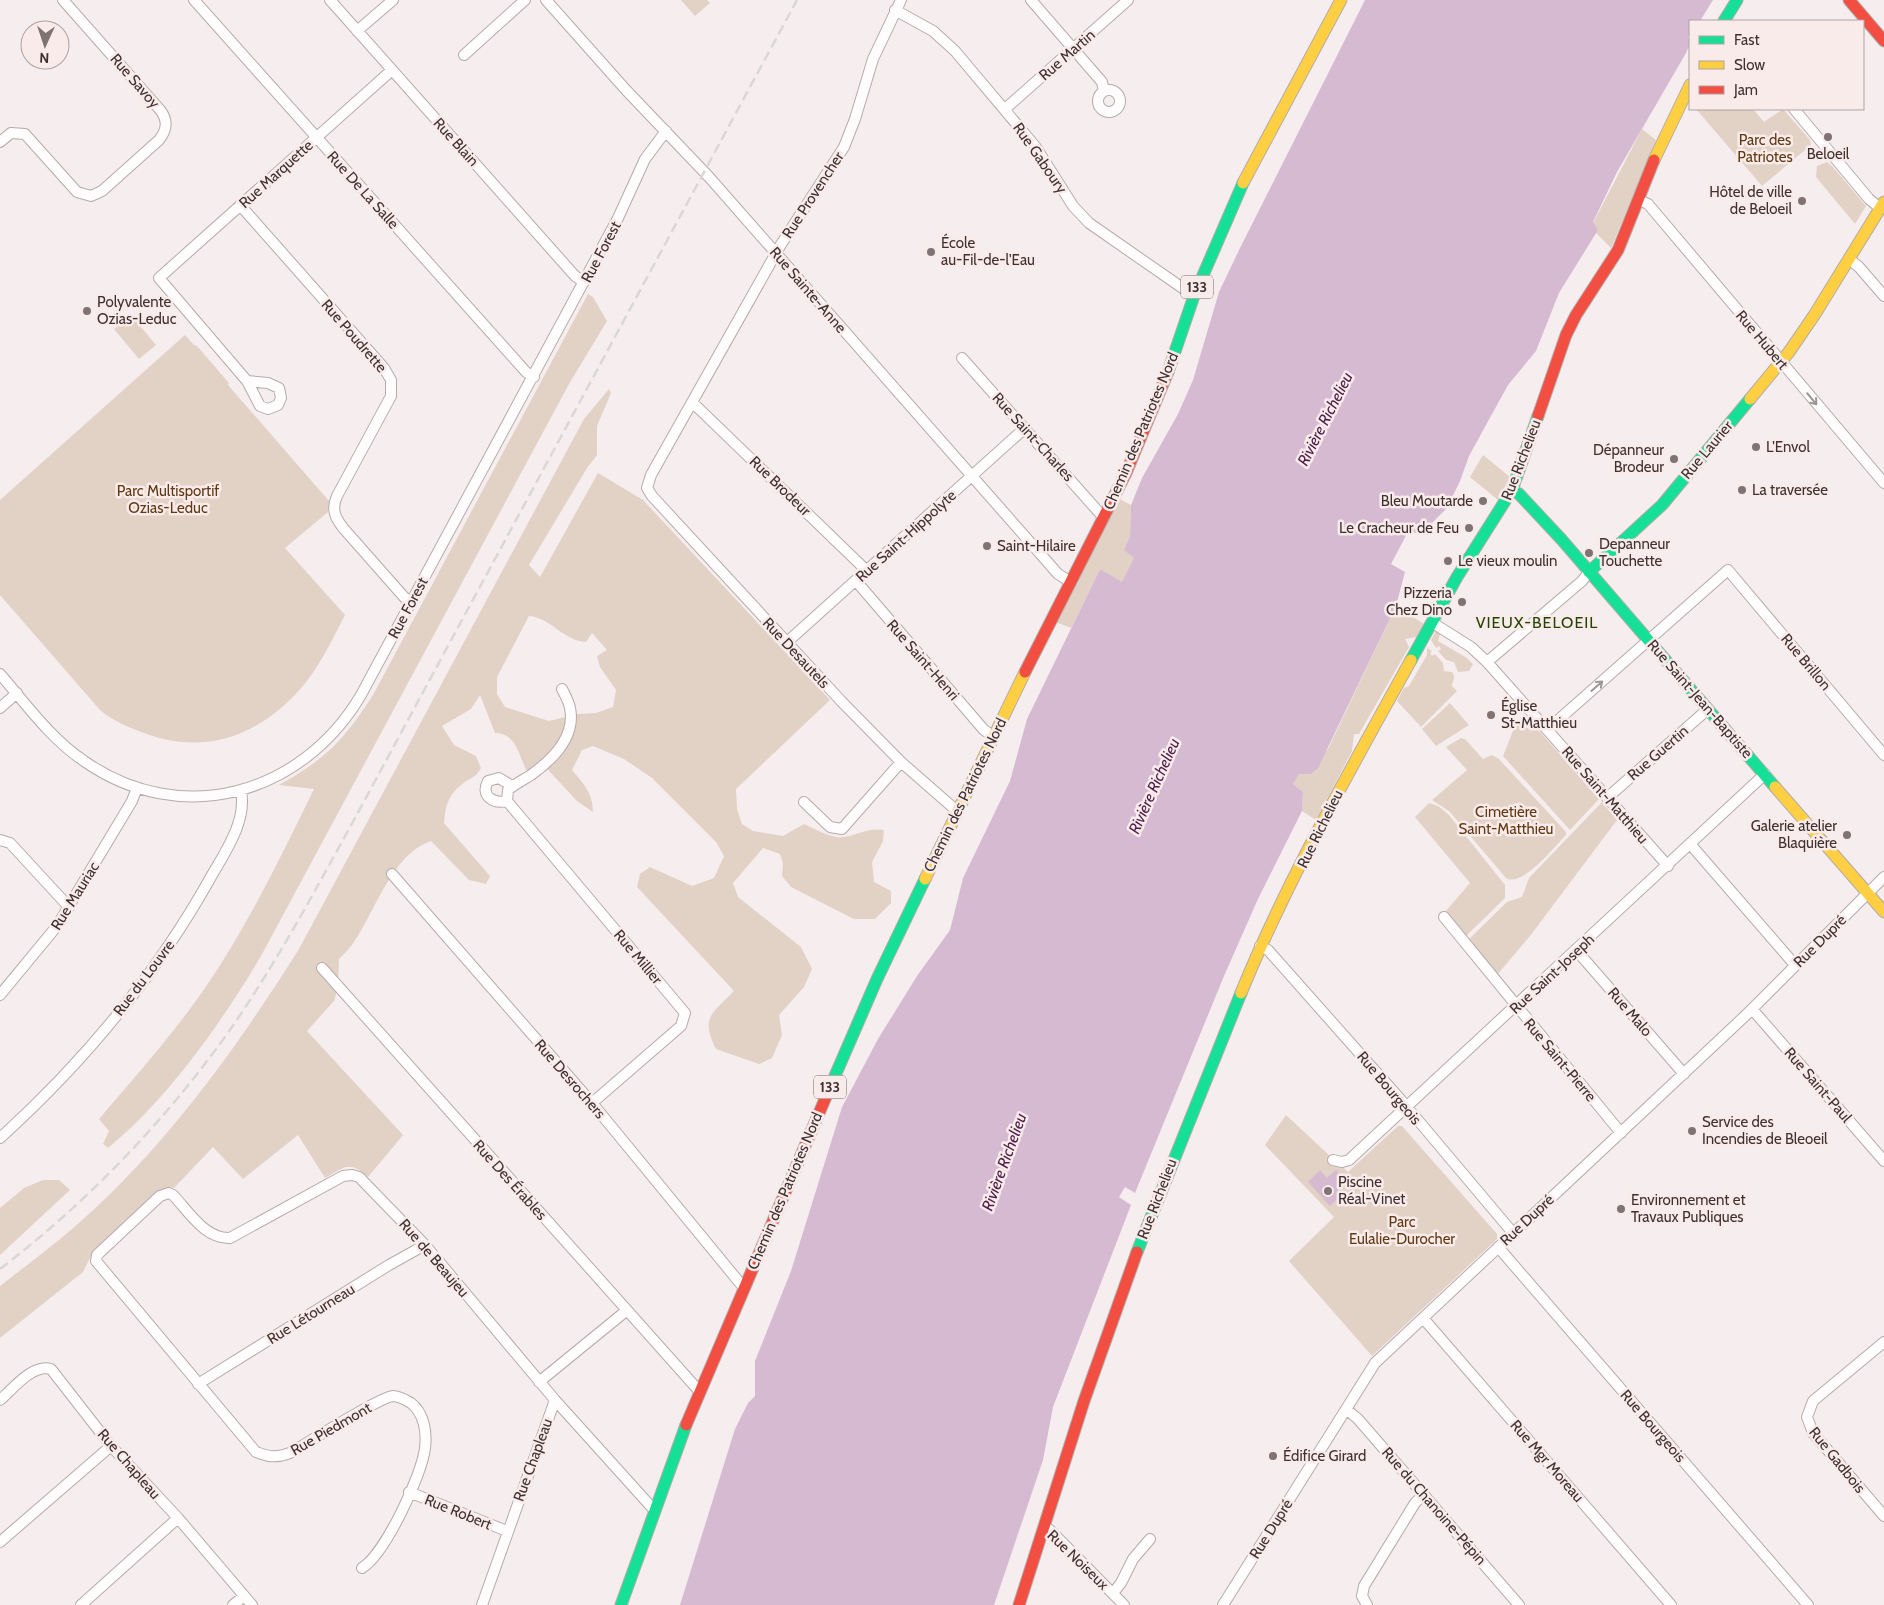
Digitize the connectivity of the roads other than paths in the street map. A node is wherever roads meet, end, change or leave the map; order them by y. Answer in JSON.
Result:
{"nodes":[{"id":1,"x":63,"y":0,"type":"edge"},
{"id":2,"x":194,"y":0,"type":"edge"},
{"id":3,"x":330,"y":0,"type":"edge"},
{"id":4,"x":393,"y":0,"type":"edge"},
{"id":5,"x":525,"y":0,"type":"edge"},
{"id":6,"x":546,"y":0,"type":"edge"},
{"id":7,"x":901,"y":0,"type":"edge"},
{"id":8,"x":1031,"y":0,"type":"edge"},
{"id":9,"x":1128,"y":0,"type":"edge"},
{"id":10,"x":1341,"y":0,"type":"edge"},
{"id":11,"x":1737,"y":0,"type":"edge"},
{"id":12,"x":1849,"y":0,"type":"edge"},
{"id":13,"x":895,"y":10,"type":"junction"},
{"id":14,"x":1725,"y":20,"type":"edge"},
{"id":15,"x":357,"y":30,"type":"junction"},
{"id":16,"x":1884,"y":41,"type":"edge"},
{"id":17,"x":1073,"y":49,"type":"junction"},
{"id":18,"x":464,"y":55,"type":"dead end"},
{"id":19,"x":392,"y":70,"type":"junction"},
{"id":20,"x":1689,"y":87,"type":"edge"},
{"id":21,"x":1104,"y":91,"type":"dead end"},
{"id":22,"x":1005,"y":109,"type":"junction"},
{"id":23,"x":1795,"y":110,"type":"edge"},
{"id":24,"x":666,"y":131,"type":"junction"},
{"id":25,"x":317,"y":138,"type":"junction"},
{"id":26,"x":0,"y":142,"type":"edge"},
{"id":27,"x":1639,"y":200,"type":"junction"},
{"id":28,"x":240,"y":205,"type":"junction"},
{"id":29,"x":1882,"y":205,"type":"edge"},
{"id":30,"x":775,"y":254,"type":"junction"},
{"id":31,"x":1849,"y":259,"type":"junction"},
{"id":32,"x":584,"y":282,"type":"junction"},
{"id":33,"x":1194,"y":296,"type":"junction"},
{"id":34,"x":1884,"y":296,"type":"edge"},
{"id":35,"x":962,"y":358,"type":"dead end"},
{"id":36,"x":1780,"y":362,"type":"junction"},
{"id":37,"x":534,"y":377,"type":"junction"},
{"id":38,"x":247,"y":381,"type":"dead end"},
{"id":39,"x":692,"y":402,"type":"junction"},
{"id":40,"x":1025,"y":428,"type":"junction"},
{"id":41,"x":972,"y":476,"type":"junction"},
{"id":42,"x":1884,"y":483,"type":"edge"},
{"id":43,"x":647,"y":485,"type":"joint"},
{"id":44,"x":1512,"y":490,"type":"junction"},
{"id":45,"x":1104,"y":518,"type":"junction"},
{"id":46,"x":867,"y":571,"type":"junction"},
{"id":47,"x":1589,"y":572,"type":"junction"},
{"id":48,"x":1069,"y":581,"type":"junction"},
{"id":49,"x":856,"y":582,"type":"junction"},
{"id":50,"x":411,"y":602,"type":"junction"},
{"id":51,"x":1433,"y":623,"type":"junction"},
{"id":52,"x":1649,"y":640,"type":"junction"},
{"id":53,"x":786,"y":643,"type":"junction"},
{"id":54,"x":1487,"y":662,"type":"junction"},
{"id":55,"x":0,"y":674,"type":"edge"},
{"id":56,"x":562,"y":690,"type":"dead end"},
{"id":57,"x":17,"y":693,"type":"junction"},
{"id":58,"x":0,"y":708,"type":"edge"},
{"id":59,"x":1708,"y":709,"type":"junction"},
{"id":60,"x":1548,"y":729,"type":"junction"},
{"id":61,"x":993,"y":736,"type":"junction"},
{"id":62,"x":1884,"y":755,"type":"edge"},
{"id":63,"x":901,"y":762,"type":"junction"},
{"id":64,"x":1765,"y":774,"type":"junction"},
{"id":65,"x":512,"y":786,"type":"junction"},
{"id":66,"x":136,"y":788,"type":"junction"},
{"id":67,"x":241,"y":791,"type":"junction"},
{"id":68,"x":1607,"y":798,"type":"junction"},
{"id":69,"x":507,"y":801,"type":"junction"},
{"id":70,"x":804,"y":802,"type":"dead end"},
{"id":71,"x":957,"y":811,"type":"junction"},
{"id":72,"x":0,"y":840,"type":"edge"},
{"id":73,"x":1691,"y":845,"type":"junction"},
{"id":74,"x":1668,"y":866,"type":"junction"},
{"id":75,"x":392,"y":874,"type":"dead end"},
{"id":76,"x":1884,"y":878,"type":"edge"},
{"id":77,"x":1868,"y":893,"type":"junction"},
{"id":78,"x":69,"y":907,"type":"junction"},
{"id":79,"x":1884,"y":912,"type":"edge"},
{"id":80,"x":1444,"y":916,"type":"dead end"},
{"id":81,"x":1260,"y":946,"type":"junction"},
{"id":82,"x":1577,"y":951,"type":"junction"},
{"id":83,"x":1795,"y":965,"type":"junction"},
{"id":84,"x":322,"y":968,"type":"dead end"},
{"id":85,"x":0,"y":995,"type":"edge"},
{"id":86,"x":1516,"y":1006,"type":"junction"},
{"id":87,"x":1752,"y":1009,"type":"junction"},
{"id":88,"x":1684,"y":1074,"type":"junction"},
{"id":89,"x":592,"y":1103,"type":"junction"},
{"id":90,"x":1407,"y":1107,"type":"junction"},
{"id":91,"x":1621,"y":1133,"type":"junction"},
{"id":92,"x":0,"y":1138,"type":"edge"},
{"id":93,"x":1333,"y":1160,"type":"dead end"},
{"id":94,"x":1884,"y":1161,"type":"edge"},
{"id":95,"x":1513,"y":1233,"type":"junction"},
{"id":96,"x":425,"y":1245,"type":"junction"},
{"id":97,"x":1498,"y":1247,"type":"junction"},
{"id":98,"x":97,"y":1255,"type":"joint"},
{"id":99,"x":744,"y":1288,"type":"junction"},
{"id":100,"x":626,"y":1311,"type":"junction"},
{"id":101,"x":1423,"y":1318,"type":"junction"},
{"id":102,"x":1884,"y":1342,"type":"edge"},
{"id":103,"x":539,"y":1382,"type":"junction"},
{"id":104,"x":198,"y":1384,"type":"junction"},
{"id":105,"x":700,"y":1392,"type":"junction"},
{"id":106,"x":0,"y":1400,"type":"edge"},
{"id":107,"x":554,"y":1400,"type":"junction"},
{"id":108,"x":1346,"y":1409,"type":"junction"},
{"id":109,"x":111,"y":1446,"type":"junction"},
{"id":110,"x":410,"y":1492,"type":"junction"},
{"id":111,"x":1424,"y":1494,"type":"junction"},
{"id":112,"x":655,"y":1511,"type":"junction"},
{"id":113,"x":1884,"y":1516,"type":"edge"},
{"id":114,"x":178,"y":1518,"type":"junction"},
{"id":115,"x":1044,"y":1527,"type":"junction"},
{"id":116,"x":507,"y":1531,"type":"junction"},
{"id":117,"x":1150,"y":1539,"type":"dead end"},
{"id":118,"x":0,"y":1542,"type":"edge"},
{"id":119,"x":362,"y":1568,"type":"dead end"},
{"id":120,"x":1112,"y":1593,"type":"junction"},
{"id":121,"x":244,"y":1596,"type":"junction"},
{"id":122,"x":81,"y":1605,"type":"edge"},
{"id":123,"x":233,"y":1605,"type":"edge"},
{"id":124,"x":252,"y":1605,"type":"edge"},
{"id":125,"x":482,"y":1605,"type":"edge"},
{"id":126,"x":621,"y":1605,"type":"edge"},
{"id":127,"x":1019,"y":1605,"type":"edge"},
{"id":128,"x":1124,"y":1605,"type":"edge"},
{"id":129,"x":1223,"y":1605,"type":"edge"},
{"id":130,"x":1367,"y":1605,"type":"edge"},
{"id":131,"x":1520,"y":1605,"type":"edge"},
{"id":132,"x":1671,"y":1605,"type":"edge"},
{"id":133,"x":1808,"y":1605,"type":"edge"}],
"edges":[{"from":1,"to":26,"type":"street","name":"Rue Savoy"},
{"from":2,"to":25,"type":"street","name":"Rue De La Salle"},
{"from":3,"to":15,"type":"street","name":"Rue Blain"},
{"from":4,"to":15,"type":"street"},
{"from":5,"to":18,"type":"street"},
{"from":6,"to":24,"type":"street","name":"Rue Sainte-Anne"},
{"from":7,"to":13,"type":"street","name":"Rue Provencher"},
{"from":8,"to":17,"type":"street"},
{"from":9,"to":17,"type":"street","name":"Rue Martin"},
{"from":10,"to":33,"type":"main road","name":"Chemin des Patriotes Nord","number":"133"},
{"from":11,"to":14,"type":"main road"},
{"from":12,"to":16,"type":"main road"},
{"from":13,"to":22,"type":"street","name":"Rue Gaboury"},
{"from":13,"to":30,"type":"street","name":"Rue Provencher"},
{"from":15,"to":19,"type":"street","name":"Rue Blain"},
{"from":17,"to":21,"type":"street"},
{"from":17,"to":22,"type":"street","name":"Rue Martin"},
{"from":19,"to":25,"type":"street","name":"Rue Marquette"},
{"from":19,"to":32,"type":"street","name":"Rue Blain"},
{"from":20,"to":27,"type":"main road","name":"Rue Richelieu"},
{"from":22,"to":33,"type":"street","name":"Rue Gaboury"},
{"from":23,"to":29,"type":"street"},
{"from":24,"to":30,"type":"street","name":"Rue Sainte-Anne"},
{"from":24,"to":32,"type":"street","name":"Rue Forest"},
{"from":25,"to":28,"type":"street","name":"Rue Marquette"},
{"from":25,"to":37,"type":"street","name":"Rue De La Salle"},
{"from":27,"to":36,"type":"street","name":"Rue Hubert"},
{"from":27,"to":44,"type":"main road","name":"Rue Richelieu"},
{"from":28,"to":38,"type":"street","name":"Rue Marquette"},
{"from":28,"to":50,"type":"street","name":"Rue Poudrette"},
{"from":29,"to":31,"type":"main road","name":"Rue Laurier"},
{"from":30,"to":39,"type":"street","name":"Rue Provencher"},
{"from":30,"to":41,"type":"street","name":"Rue Sainte-Anne"},
{"from":31,"to":34,"type":"street"},
{"from":31,"to":36,"type":"main road","name":"Rue Laurier"},
{"from":32,"to":37,"type":"street","name":"Rue Forest"},
{"from":33,"to":45,"type":"main road","name":"Chemin des Patriotes Nord","number":"133"},
{"from":35,"to":40,"type":"street","name":"Rue Saint-Charles"},
{"from":36,"to":42,"type":"street","name":"Rue Hubert","one_way":true},
{"from":36,"to":47,"type":"main road","name":"Rue Laurier"},
{"from":37,"to":50,"type":"street","name":"Rue Forest"},
{"from":39,"to":43,"type":"street","name":"Rue Provencher"},
{"from":39,"to":46,"type":"street","name":"Rue Brodeur"},
{"from":40,"to":41,"type":"street","name":"Rue Saint-Hippolyte"},
{"from":40,"to":45,"type":"street","name":"Rue Saint-Charles"},
{"from":41,"to":46,"type":"street","name":"Rue Saint-Hippolyte"},
{"from":41,"to":48,"type":"street","name":"Rue Sainte-Anne"},
{"from":43,"to":53,"type":"street","name":"Rue Desautels"},
{"from":44,"to":47,"type":"main road","name":"Rue Saint-Jean-Baptiste"},
{"from":44,"to":51,"type":"main road","name":"Rue Richelieu"},
{"from":45,"to":48,"type":"main road","name":"Chemin des Patriotes Nord","number":"133"},
{"from":46,"to":49,"type":"street","name":"Rue Saint-Hippolyte"},
{"from":47,"to":52,"type":"main road","name":"Rue Saint-Jean-Baptiste"},
{"from":47,"to":54,"type":"street","name":"Rue Laurier"},
{"from":48,"to":61,"type":"main road","name":"Chemin des Patriotes Nord","number":"133"},
{"from":49,"to":53,"type":"street","name":"Rue Saint-Hippolyte"},
{"from":49,"to":61,"type":"street","name":"Rue Saint-Henri"},
{"from":50,"to":67,"type":"street","name":"Rue Forest"},
{"from":51,"to":54,"type":"street","name":"Rue Saint-Matthieu"},
{"from":51,"to":81,"type":"main road","name":"Rue Richelieu"},
{"from":52,"to":59,"type":"main road","name":"Rue Saint-Jean-Baptiste"},
{"from":60,"to":52,"type":"street","one_way":true},
{"from":52,"to":62,"type":"street","name":"Rue Brillon"},
{"from":53,"to":63,"type":"street","name":"Rue Desautels"},
{"from":54,"to":60,"type":"street","name":"Rue Saint-Matthieu"},
{"from":55,"to":57,"type":"street","name":"Rue Forest"},
{"from":56,"to":65,"type":"street"},
{"from":57,"to":58,"type":"street"},
{"from":57,"to":66,"type":"street","name":"Rue Forest"},
{"from":59,"to":64,"type":"main road","name":"Rue Saint-Jean-Baptiste"},
{"from":59,"to":68,"type":"street","name":"Rue Guertin"},
{"from":60,"to":68,"type":"street","name":"Rue Saint-Matthieu"},
{"from":61,"to":71,"type":"main road","name":"Chemin des Patriotes Nord","number":"133"},
{"from":63,"to":70,"type":"street"},
{"from":63,"to":71,"type":"street","name":"Rue Desautels"},
{"from":64,"to":73,"type":"street","name":"Rue Saint-Joseph"},
{"from":64,"to":77,"type":"main road","name":"Rue Saint-Jean-Baptiste"},
{"from":65,"to":69,"type":"street"},
{"from":65,"to":69,"type":"street"},
{"from":66,"to":67,"type":"street","name":"Rue Forest"},
{"from":66,"to":78,"type":"street","name":"Rue Mauriac"},
{"from":67,"to":92,"type":"street","name":"Rue du Louvre"},
{"from":68,"to":74,"type":"street","name":"Rue Saint-Matthieu"},
{"from":69,"to":89,"type":"street","name":"Rue Millier"},
{"from":71,"to":99,"type":"main road","name":"Chemin des Patriotes Nord","number":"133"},
{"from":72,"to":78,"type":"street"},
{"from":73,"to":74,"type":"street","name":"Rue Saint-Joseph"},
{"from":73,"to":83,"type":"street"},
{"from":74,"to":82,"type":"street","name":"Rue Saint-Joseph"},
{"from":75,"to":89,"type":"street","name":"Rue Desrochers"},
{"from":76,"to":77,"type":"street","name":"Rue Dupré"},
{"from":77,"to":79,"type":"main road","name":"Rue Saint-Jean-Baptiste"},
{"from":77,"to":83,"type":"street","name":"Rue Dupré"},
{"from":78,"to":85,"type":"street","name":"Rue Mauriac"},
{"from":80,"to":86,"type":"street","name":"Rue Saint-Pierre"},
{"from":81,"to":90,"type":"street","name":"Rue Bourgeois"},
{"from":81,"to":115,"type":"main road","name":"Rue Richelieu"},
{"from":82,"to":86,"type":"street","name":"Rue Saint-Joseph"},
{"from":82,"to":88,"type":"street","name":"Rue Malo"},
{"from":83,"to":87,"type":"street","name":"Rue Dupré"},
{"from":84,"to":100,"type":"street","name":"Rue Des Érables"},
{"from":86,"to":90,"type":"street","name":"Rue Saint-Joseph"},
{"from":86,"to":91,"type":"street","name":"Rue Saint-Pierre"},
{"from":87,"to":88,"type":"street","name":"Rue Dupré"},
{"from":87,"to":94,"type":"street","name":"Rue Saint-Paul"},
{"from":88,"to":91,"type":"street","name":"Rue Dupré"},
{"from":89,"to":99,"type":"street","name":"Rue Desrochers"},
{"from":90,"to":93,"type":"street","name":"Rue Saint-Joseph"},
{"from":90,"to":95,"type":"street","name":"Rue Bourgeois"},
{"from":91,"to":95,"type":"street","name":"Rue Dupré"},
{"from":95,"to":97,"type":"street","name":"Rue Dupré"},
{"from":96,"to":98,"type":"street","name":"Rue de Beaujeu"},
{"from":96,"to":103,"type":"street","name":"Rue de Beaujeu"},
{"from":96,"to":104,"type":"street","name":"Rue Létourneau"},
{"from":97,"to":101,"type":"street","name":"Rue Dupré"},
{"from":97,"to":133,"type":"street","name":"Rue Bourgeois"},
{"from":98,"to":104,"type":"street","name":"Rue Piedmont"},
{"from":99,"to":105,"type":"main road","name":"Chemin des Patriotes Nord","number":"133"},
{"from":100,"to":103,"type":"street"},
{"from":100,"to":105,"type":"street","name":"Rue Des Érables"},
{"from":101,"to":108,"type":"street","name":"Rue Dupré"},
{"from":101,"to":132,"type":"street","name":"Rue Mgr Moreau"},
{"from":102,"to":113,"type":"street","name":"Rue Gadbois"},
{"from":103,"to":107,"type":"street","name":"Rue de Beaujeu"},
{"from":104,"to":110,"type":"street","name":"Rue Piedmont"},
{"from":105,"to":112,"type":"main road","name":"Chemin des Patriotes Nord","number":"133"},
{"from":106,"to":109,"type":"street","name":"Rue Chapleau"},
{"from":107,"to":112,"type":"street","name":"Rue de Beaujeu"},
{"from":107,"to":116,"type":"street","name":"Rue Chapleau"},
{"from":108,"to":111,"type":"street","name":"Rue du Chanoine-Pépin"},
{"from":108,"to":129,"type":"street","name":"Rue Dupré"},
{"from":109,"to":114,"type":"street","name":"Rue Chapleau"},
{"from":109,"to":118,"type":"street"},
{"from":110,"to":116,"type":"street","name":"Rue Robert"},
{"from":110,"to":119,"type":"street","name":"Rue Piedmont"},
{"from":111,"to":130,"type":"street"},
{"from":111,"to":131,"type":"street","name":"Rue du Chanoine-Pépin"},
{"from":112,"to":126,"type":"main road","name":"Chemin des Patriotes Nord","number":"133"},
{"from":114,"to":121,"type":"street","name":"Rue Chapleau"},
{"from":114,"to":122,"type":"street"},
{"from":115,"to":120,"type":"street","name":"Rue Noiseux"},
{"from":115,"to":127,"type":"main road","name":"Rue Richelieu"},
{"from":116,"to":125,"type":"street","name":"Rue Chapleau"},
{"from":117,"to":120,"type":"street","name":"Rue Noiseux"},
{"from":120,"to":128,"type":"street","name":"Rue Noiseux"},
{"from":121,"to":123,"type":"street"},
{"from":121,"to":124,"type":"street","name":"Rue Chapleau"}]}
